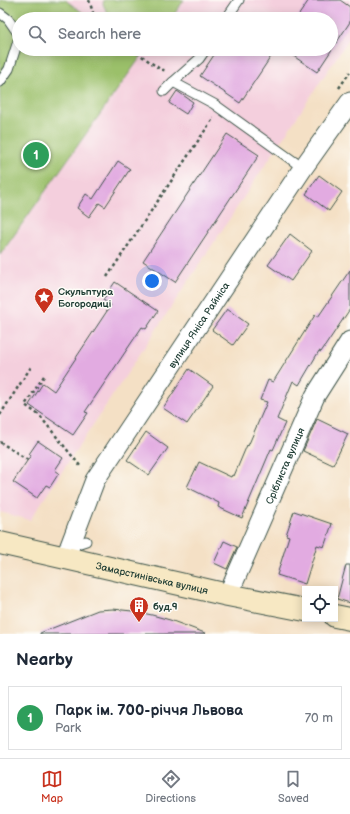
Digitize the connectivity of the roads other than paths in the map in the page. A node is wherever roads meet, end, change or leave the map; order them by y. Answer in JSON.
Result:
{"nodes":[{"id":1,"x":239,"y":0,"type":"edge"},
{"id":2,"x":231,"y":12,"type":"edge"},
{"id":3,"x":0,"y":13,"type":"edge"},
{"id":4,"x":12,"y":25,"type":"edge"},
{"id":5,"x":13,"y":56,"type":"edge"},
{"id":6,"x":201,"y":56,"type":"edge"},
{"id":7,"x":0,"y":82,"type":"edge"},
{"id":8,"x":173,"y":82,"type":"junction"},
{"id":9,"x":164,"y":91,"type":"dead end"},
{"id":10,"x":350,"y":102,"type":"edge"},
{"id":11,"x":303,"y":168,"type":"junction"},
{"id":12,"x":350,"y":341,"type":"edge"},
{"id":13,"x":0,"y":543,"type":"edge"},
{"id":14,"x":74,"y":549,"type":"junction"},
{"id":15,"x":228,"y":595,"type":"junction"},
{"id":16,"x":302,"y":609,"type":"edge"},
{"id":17,"x":338,"y":616,"type":"edge"},
{"id":18,"x":350,"y":618,"type":"edge"}],
"edges":[{"from":1,"to":2,"type":"lane"},
{"from":3,"to":4,"type":"lane"},
{"from":5,"to":7,"type":"lane"},
{"from":6,"to":8,"type":"lane"},
{"from":8,"to":9,"type":"lane"},
{"from":8,"to":11,"type":"lane"},
{"from":10,"to":11,"type":"street","name":"вулиця Яніса Райніса"},
{"from":11,"to":14,"type":"street","name":"вулиця Яніса Райніса"},
{"from":12,"to":15,"type":"street","name":"Сріблиста вулиця"},
{"from":13,"to":14,"type":"main road","name":"Замарстинівська вулиця"},
{"from":14,"to":15,"type":"main road","name":"Замарстинівська вулиця"},
{"from":15,"to":16,"type":"main road","name":"Замарстинівська вулиця"},
{"from":17,"to":18,"type":"main road"}]}
